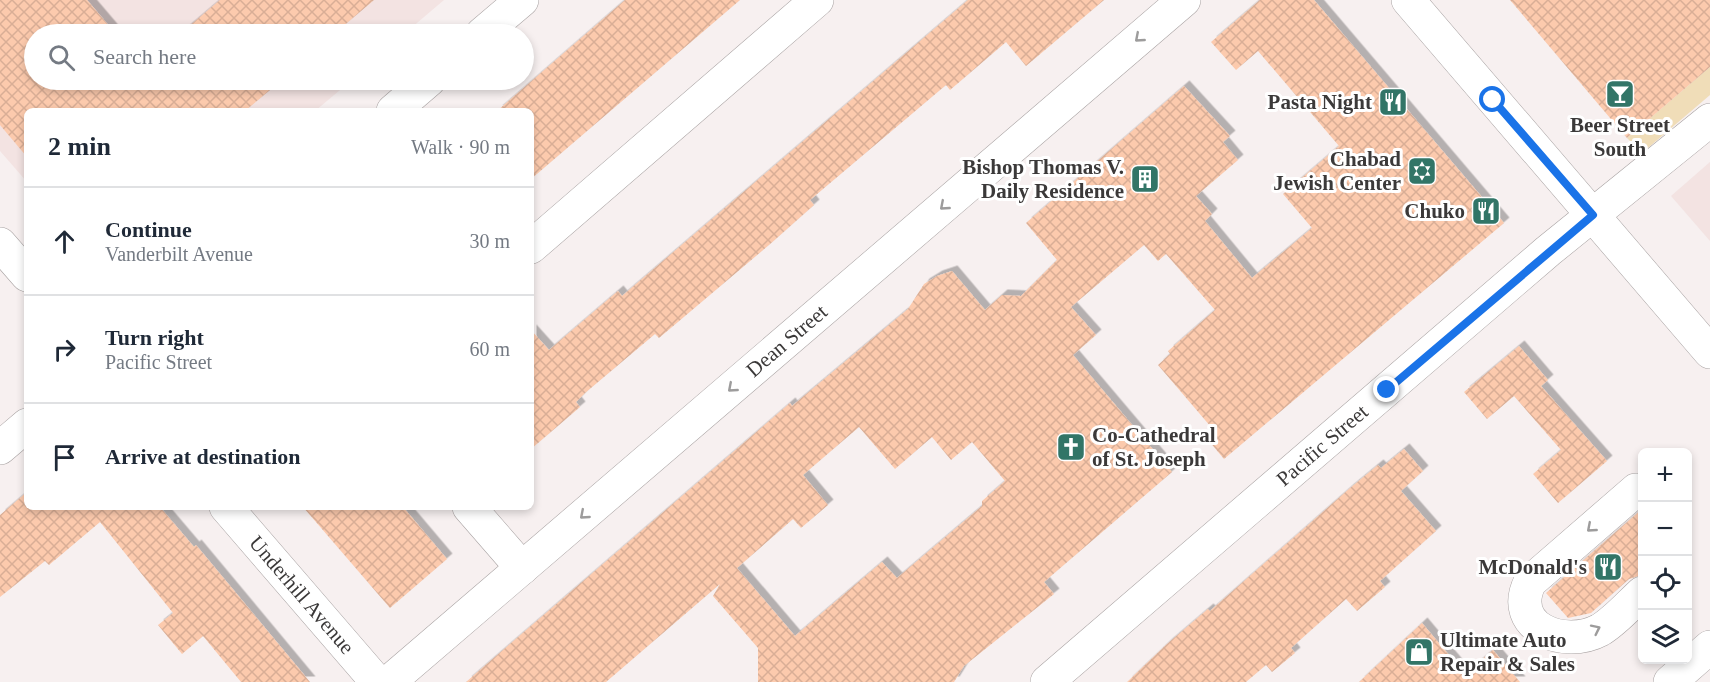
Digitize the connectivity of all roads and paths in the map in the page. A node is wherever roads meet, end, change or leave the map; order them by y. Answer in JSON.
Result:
{"nodes":[{"id":1,"x":522,"y":0,"type":"edge"},
{"id":2,"x":817,"y":0,"type":"edge"},
{"id":3,"x":1184,"y":0,"type":"edge"},
{"id":4,"x":1408,"y":0,"type":"edge"},
{"id":5,"x":494,"y":24,"type":"edge"},
{"id":6,"x":417,"y":90,"type":"edge"},
{"id":7,"x":396,"y":108,"type":"edge"},
{"id":8,"x":1710,"y":120,"type":"edge"},
{"id":9,"x":1593,"y":215,"type":"junction"},
{"id":10,"x":0,"y":244,"type":"edge"},
{"id":11,"x":534,"y":244,"type":"edge"},
{"id":12,"x":24,"y":272,"type":"edge"},
{"id":13,"x":1710,"y":352,"type":"edge"},
{"id":14,"x":24,"y":428,"type":"edge"},
{"id":15,"x":0,"y":448,"type":"edge"},
{"id":16,"x":1636,"y":490,"type":"dead end"},
{"id":17,"x":229,"y":510,"type":"edge"},
{"id":18,"x":472,"y":510,"type":"edge"},
{"id":19,"x":522,"y":568,"type":"junction"},
{"id":20,"x":1638,"y":597,"type":"edge"},
{"id":21,"x":1710,"y":647,"type":"edge"},
{"id":22,"x":377,"y":682,"type":"edge"},
{"id":23,"x":389,"y":682,"type":"edge"},
{"id":24,"x":1047,"y":682,"type":"edge"},
{"id":25,"x":1670,"y":682,"type":"edge"}],
"edges":[{"from":1,"to":5,"type":"street"},
{"from":2,"to":11,"type":"street"},
{"from":3,"to":19,"type":"street","name":"Dean Street","one_way":true},
{"from":4,"to":9,"type":"street"},
{"from":6,"to":7,"type":"street"},
{"from":8,"to":9,"type":"street","name":"Pacific Street"},
{"from":9,"to":13,"type":"street"},
{"from":9,"to":24,"type":"street","name":"Pacific Street"},
{"from":10,"to":12,"type":"street"},
{"from":14,"to":15,"type":"street"},
{"from":16,"to":20,"type":"street","one_way":true},
{"from":17,"to":22,"type":"street","name":"Underhill Avenue"},
{"from":18,"to":19,"type":"street"},
{"from":19,"to":23,"type":"street","name":"Dean Street"},
{"from":21,"to":25,"type":"street"}]}
